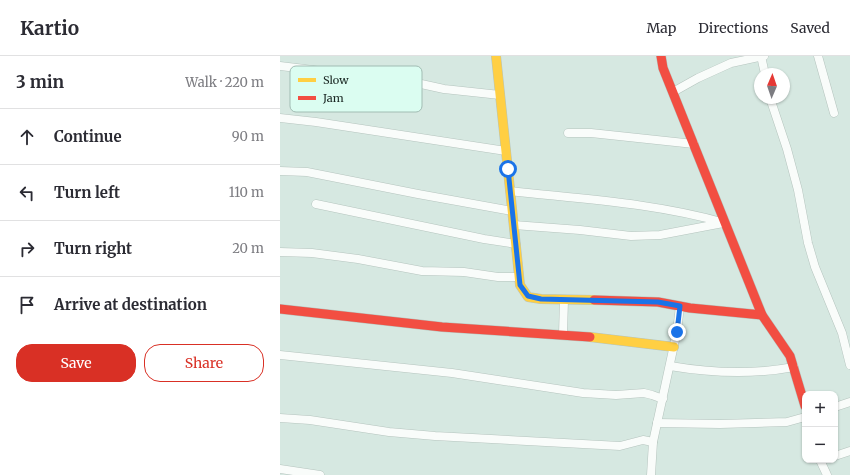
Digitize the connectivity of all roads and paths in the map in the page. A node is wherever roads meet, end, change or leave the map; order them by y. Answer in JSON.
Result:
{"nodes":[{"id":1,"x":496,"y":56,"type":"edge"},
{"id":2,"x":661,"y":56,"type":"edge"},
{"id":3,"x":762,"y":56,"type":"edge"},
{"id":4,"x":818,"y":56,"type":"edge"},
{"id":5,"x":280,"y":66,"type":"edge"},
{"id":6,"x":290,"y":67,"type":"edge"},
{"id":7,"x":764,"y":68,"type":"edge"},
{"id":8,"x":422,"y":84,"type":"edge"},
{"id":9,"x":673,"y":92,"type":"junction"},
{"id":10,"x":500,"y":95,"type":"junction"},
{"id":11,"x":772,"y":104,"type":"edge"},
{"id":12,"x":834,"y":113,"type":"dead end"},
{"id":13,"x":280,"y":118,"type":"edge"},
{"id":14,"x":568,"y":133,"type":"dead end"},
{"id":15,"x":694,"y":144,"type":"junction"},
{"id":16,"x":506,"y":151,"type":"junction"},
{"id":17,"x":280,"y":171,"type":"edge"},
{"id":18,"x":510,"y":191,"type":"junction"},
{"id":19,"x":316,"y":204,"type":"dead end"},
{"id":20,"x":512,"y":211,"type":"junction"},
{"id":21,"x":725,"y":223,"type":"junction"},
{"id":22,"x":514,"y":225,"type":"junction"},
{"id":23,"x":516,"y":244,"type":"junction"},
{"id":24,"x":280,"y":252,"type":"edge"},
{"id":25,"x":519,"y":278,"type":"junction"},
{"id":26,"x":564,"y":300,"type":"junction"},
{"id":27,"x":680,"y":306,"type":"junction"},
{"id":28,"x":280,"y":309,"type":"edge"},
{"id":29,"x":762,"y":315,"type":"junction"},
{"id":30,"x":564,"y":334,"type":"junction"},
{"id":31,"x":674,"y":347,"type":"junction"},
{"id":32,"x":280,"y":355,"type":"edge"},
{"id":33,"x":850,"y":365,"type":"edge"},
{"id":34,"x":670,"y":366,"type":"junction"},
{"id":35,"x":794,"y":367,"type":"junction"},
{"id":36,"x":802,"y":395,"type":"edge"},
{"id":37,"x":663,"y":400,"type":"junction"},
{"id":38,"x":850,"y":402,"type":"edge"},
{"id":39,"x":838,"y":406,"type":"edge"},
{"id":40,"x":280,"y":418,"type":"edge"},
{"id":41,"x":802,"y":418,"type":"edge"},
{"id":42,"x":657,"y":423,"type":"junction"},
{"id":43,"x":653,"y":442,"type":"junction"},
{"id":44,"x":850,"y":452,"type":"edge"},
{"id":45,"x":838,"y":455,"type":"edge"},
{"id":46,"x":821,"y":463,"type":"edge"},
{"id":47,"x":280,"y":469,"type":"edge"},
{"id":48,"x":320,"y":475,"type":"edge"},
{"id":49,"x":651,"y":475,"type":"edge"},
{"id":50,"x":827,"y":475,"type":"edge"}],
"edges":[{"from":1,"to":10,"type":"street"},
{"from":2,"to":9,"type":"street"},
{"from":3,"to":7,"type":"street"},
{"from":3,"to":9,"type":"street"},
{"from":4,"to":12,"type":"street"},
{"from":5,"to":6,"type":"street"},
{"from":8,"to":10,"type":"street"},
{"from":9,"to":15,"type":"street"},
{"from":10,"to":16,"type":"street"},
{"from":11,"to":33,"type":"street"},
{"from":13,"to":16,"type":"street"},
{"from":14,"to":15,"type":"street"},
{"from":15,"to":21,"type":"street"},
{"from":16,"to":18,"type":"street"},
{"from":17,"to":20,"type":"street"},
{"from":18,"to":20,"type":"street"},
{"from":18,"to":21,"type":"street"},
{"from":19,"to":23,"type":"street"},
{"from":20,"to":22,"type":"street"},
{"from":21,"to":22,"type":"street"},
{"from":21,"to":29,"type":"street"},
{"from":22,"to":23,"type":"street"},
{"from":23,"to":25,"type":"street"},
{"from":24,"to":25,"type":"street"},
{"from":25,"to":26,"type":"street"},
{"from":26,"to":27,"type":"street"},
{"from":26,"to":30,"type":"street"},
{"from":27,"to":29,"type":"street"},
{"from":27,"to":31,"type":"street"},
{"from":28,"to":30,"type":"street"},
{"from":29,"to":35,"type":"street"},
{"from":30,"to":31,"type":"street"},
{"from":31,"to":34,"type":"street"},
{"from":32,"to":37,"type":"street"},
{"from":34,"to":35,"type":"street"},
{"from":34,"to":37,"type":"street"},
{"from":35,"to":36,"type":"street"},
{"from":37,"to":42,"type":"street"},
{"from":38,"to":39,"type":"street"},
{"from":40,"to":43,"type":"street"},
{"from":41,"to":42,"type":"street"},
{"from":42,"to":43,"type":"street"},
{"from":43,"to":49,"type":"street"},
{"from":44,"to":45,"type":"street"},
{"from":46,"to":50,"type":"street"},
{"from":47,"to":48,"type":"street"}]}
